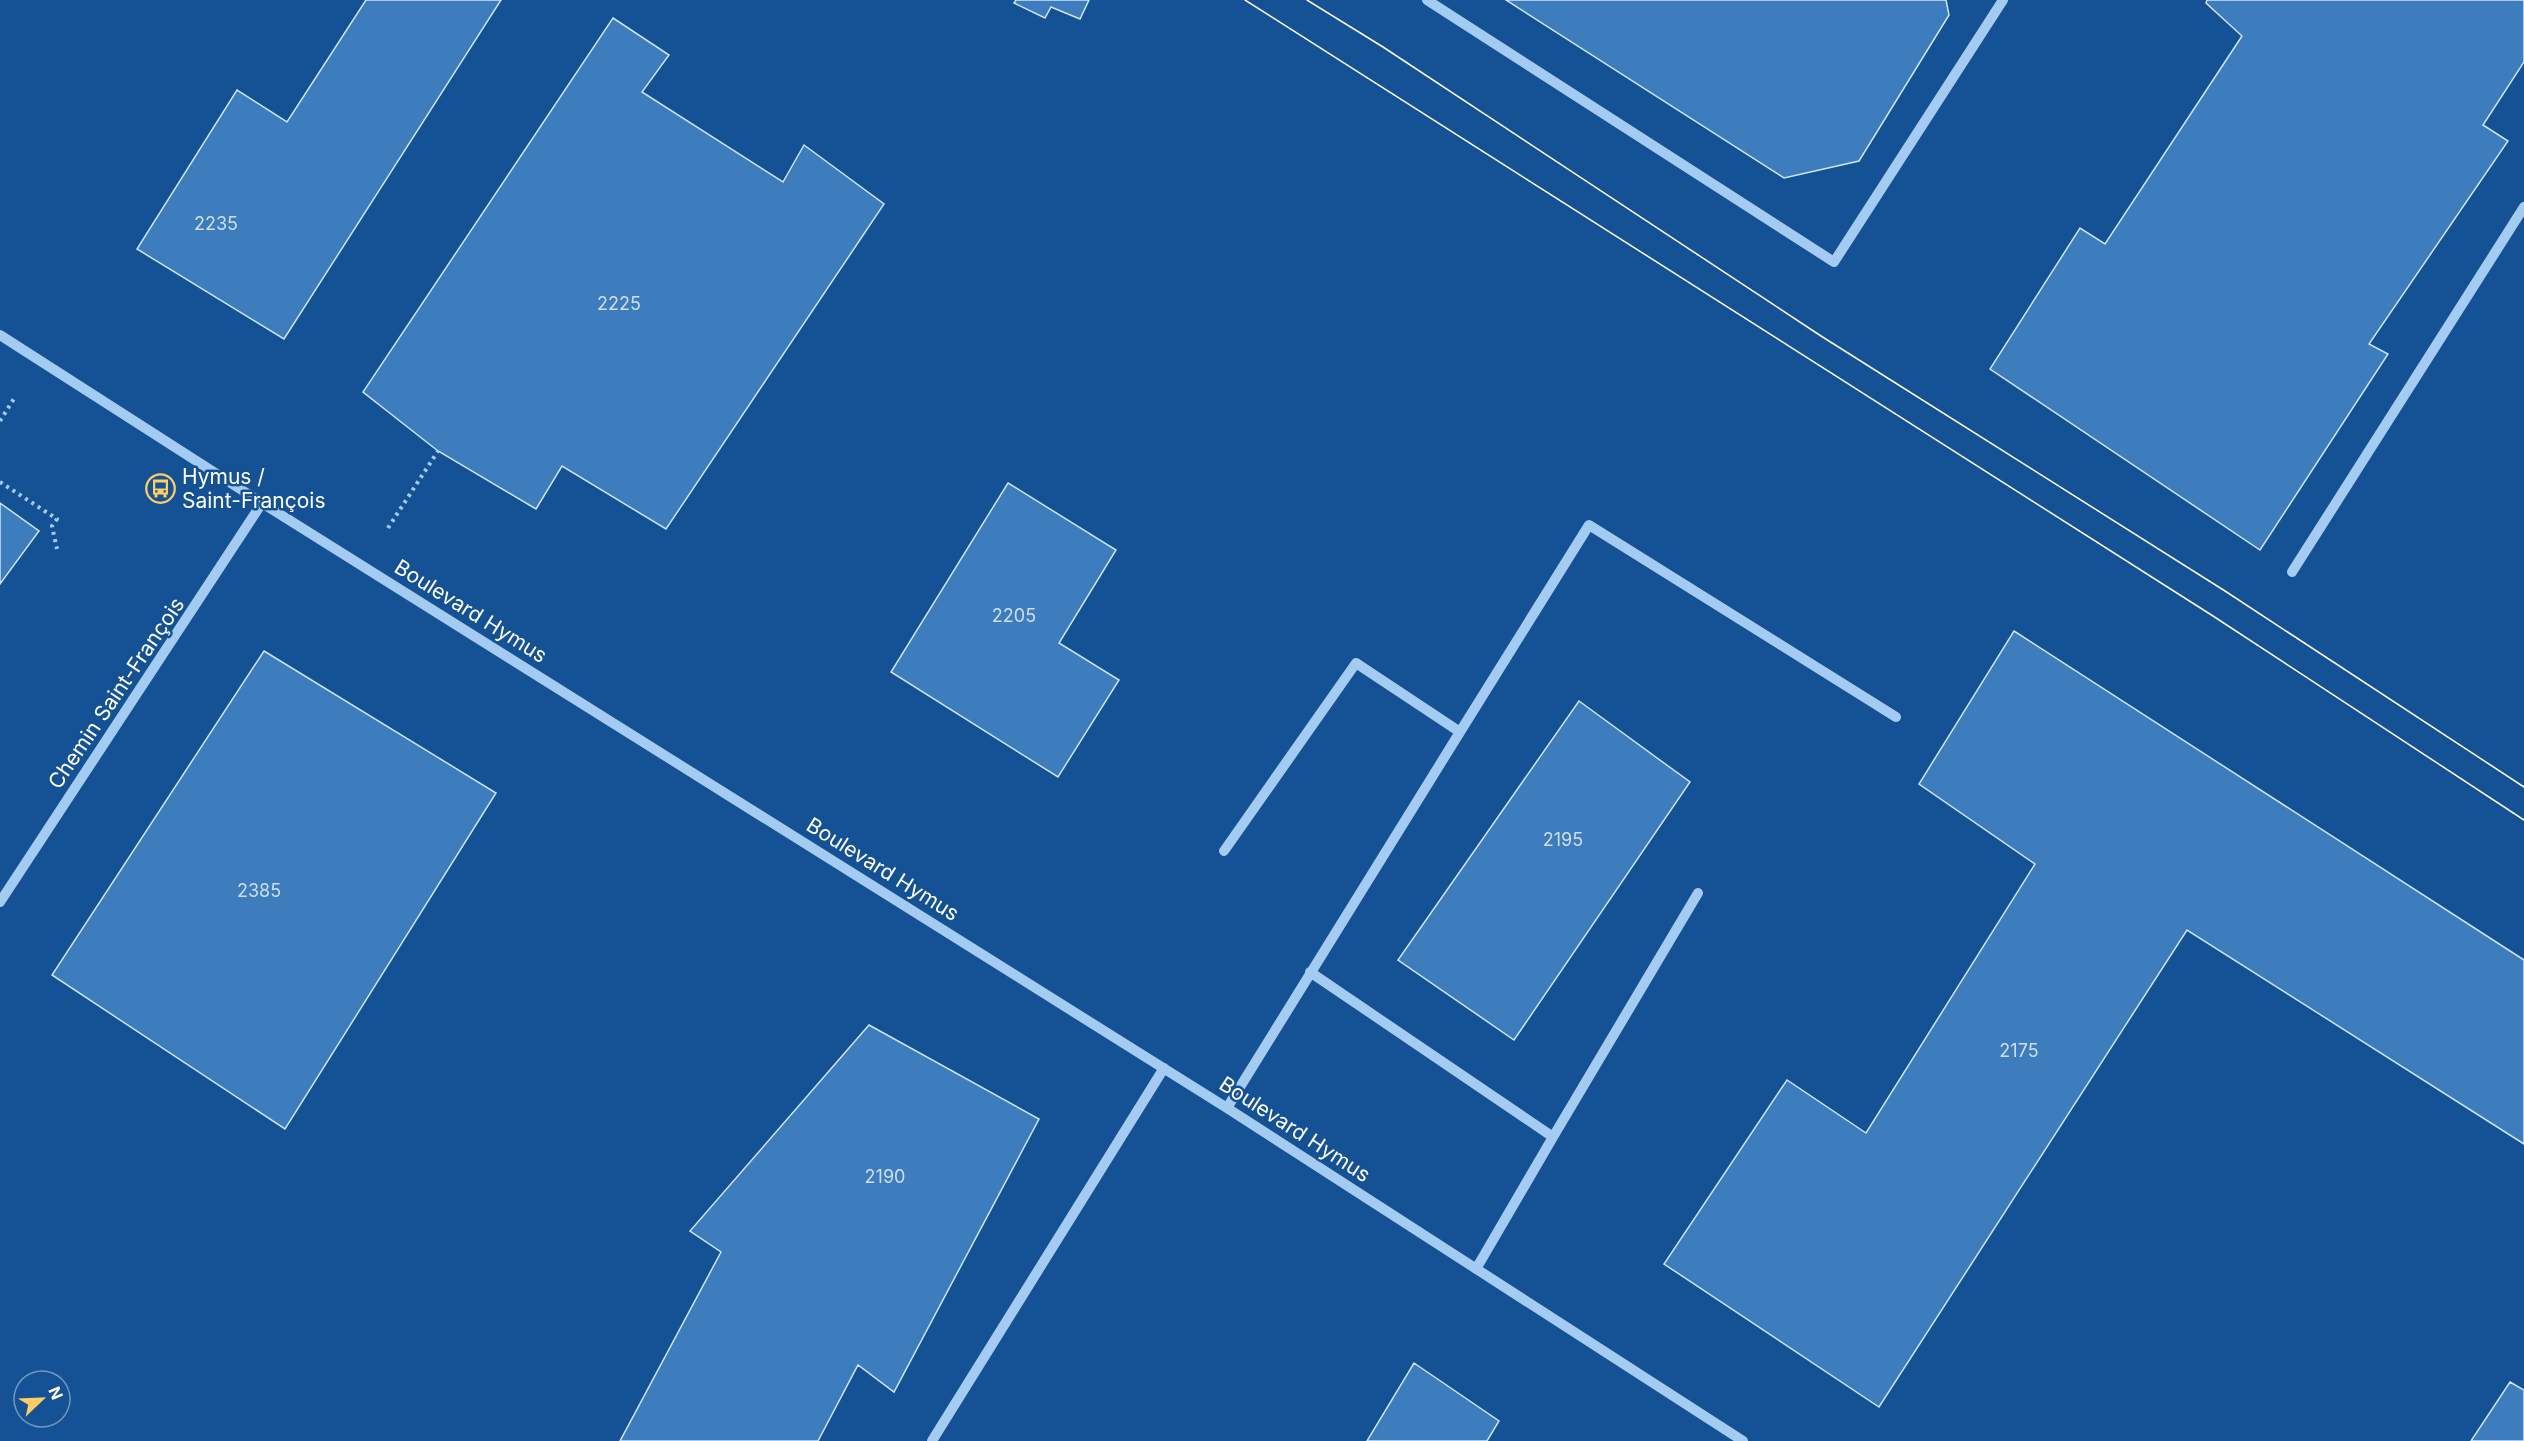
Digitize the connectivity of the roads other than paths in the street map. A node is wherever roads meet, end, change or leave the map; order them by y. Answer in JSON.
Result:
{"nodes":[{"id":1,"x":1427,"y":0,"type":"edge"},
{"id":2,"x":2003,"y":0,"type":"edge"},
{"id":3,"x":2524,"y":207,"type":"edge"},
{"id":4,"x":0,"y":335,"type":"edge"},
{"id":5,"x":262,"y":503,"type":"junction"},
{"id":6,"x":2292,"y":572,"type":"dead end"},
{"id":7,"x":1896,"y":717,"type":"dead end"},
{"id":8,"x":1460,"y":732,"type":"junction"},
{"id":9,"x":1224,"y":851,"type":"dead end"},
{"id":10,"x":1698,"y":893,"type":"dead end"},
{"id":11,"x":0,"y":902,"type":"edge"},
{"id":12,"x":1310,"y":972,"type":"junction"},
{"id":13,"x":1164,"y":1068,"type":"junction"},
{"id":14,"x":1227,"y":1108,"type":"junction"},
{"id":15,"x":1553,"y":1137,"type":"junction"},
{"id":16,"x":1476,"y":1269,"type":"junction"},
{"id":17,"x":932,"y":1441,"type":"edge"},
{"id":18,"x":1743,"y":1441,"type":"edge"}],
"edges":[{"from":1,"to":2,"type":"street"},
{"from":3,"to":6,"type":"street"},
{"from":4,"to":5,"type":"street","name":"Boulevard Hymus"},
{"from":5,"to":11,"type":"street","name":"Chemin Saint-François"},
{"from":5,"to":13,"type":"street","name":"Boulevard Hymus"},
{"from":7,"to":8,"type":"street"},
{"from":8,"to":9,"type":"street"},
{"from":8,"to":12,"type":"street"},
{"from":10,"to":15,"type":"street"},
{"from":12,"to":14,"type":"street"},
{"from":12,"to":15,"type":"street"},
{"from":13,"to":14,"type":"street","name":"Boulevard Hymus"},
{"from":13,"to":17,"type":"street"},
{"from":14,"to":16,"type":"street","name":"Boulevard Hymus"},
{"from":15,"to":16,"type":"street"},
{"from":16,"to":18,"type":"street","name":"Boulevard Hymus"}]}
